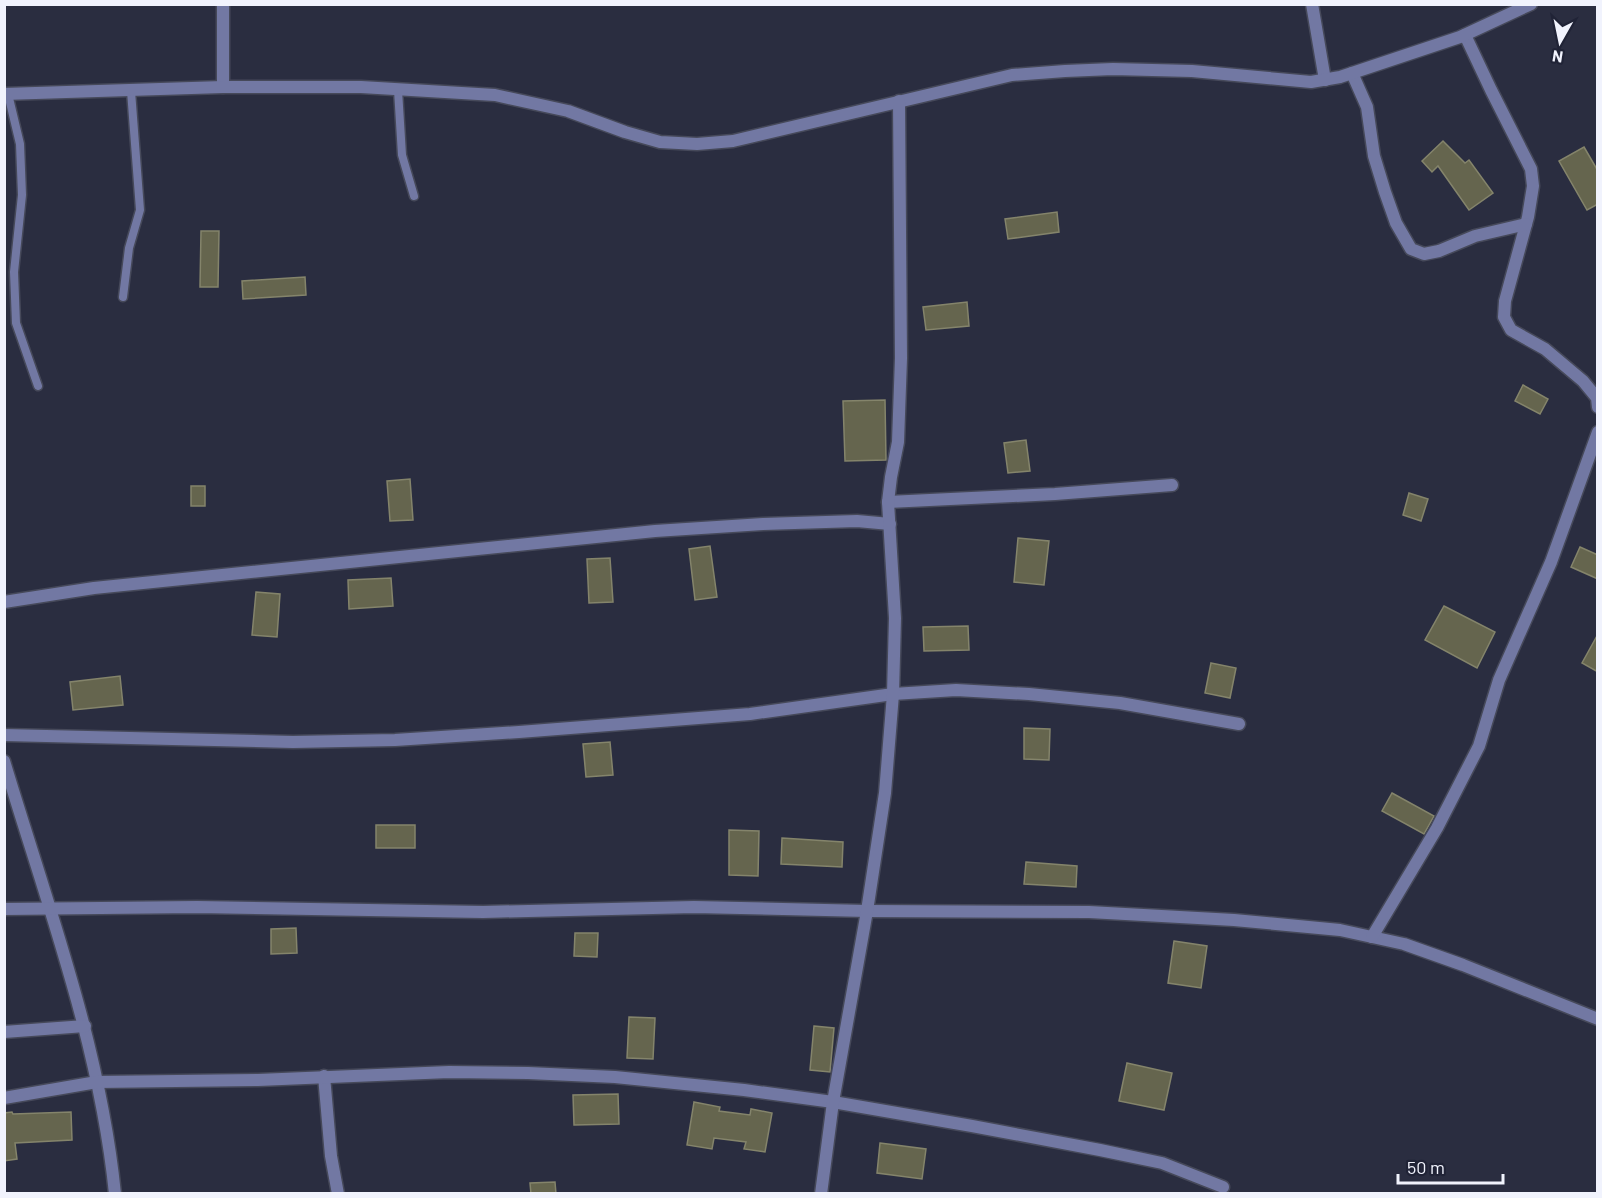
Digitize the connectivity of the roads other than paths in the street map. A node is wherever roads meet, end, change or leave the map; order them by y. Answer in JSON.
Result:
{"nodes":[{"id":1,"x":223,"y":4,"type":"edge"},
{"id":2,"x":1311,"y":4,"type":"edge"},
{"id":3,"x":1531,"y":4,"type":"edge"},
{"id":4,"x":1465,"y":35,"type":"junction"},
{"id":5,"x":1352,"y":73,"type":"junction"},
{"id":6,"x":1325,"y":80,"type":"junction"},
{"id":7,"x":223,"y":87,"type":"junction"},
{"id":8,"x":398,"y":90,"type":"junction"},
{"id":9,"x":131,"y":92,"type":"junction"},
{"id":10,"x":6,"y":94,"type":"edge"},
{"id":11,"x":899,"y":101,"type":"junction"},
{"id":12,"x":414,"y":196,"type":"dead end"},
{"id":13,"x":1526,"y":224,"type":"junction"},
{"id":14,"x":123,"y":297,"type":"dead end"},
{"id":15,"x":38,"y":386,"type":"dead end"},
{"id":16,"x":1597,"y":398,"type":"edge"},
{"id":17,"x":1598,"y":407,"type":"edge"},
{"id":18,"x":1597,"y":438,"type":"edge"},
{"id":19,"x":1172,"y":485,"type":"dead end"},
{"id":20,"x":888,"y":502,"type":"junction"},
{"id":21,"x":890,"y":524,"type":"junction"},
{"id":22,"x":4,"y":602,"type":"edge"},
{"id":23,"x":893,"y":694,"type":"junction"},
{"id":24,"x":1239,"y":724,"type":"dead end"},
{"id":25,"x":4,"y":735,"type":"edge"},
{"id":26,"x":4,"y":761,"type":"edge"},
{"id":27,"x":4,"y":909,"type":"edge"},
{"id":28,"x":49,"y":909,"type":"junction"},
{"id":29,"x":867,"y":911,"type":"junction"},
{"id":30,"x":1372,"y":937,"type":"junction"},
{"id":31,"x":1598,"y":1019,"type":"edge"},
{"id":32,"x":85,"y":1026,"type":"junction"},
{"id":33,"x":4,"y":1032,"type":"edge"},
{"id":34,"x":324,"y":1076,"type":"junction"},
{"id":35,"x":98,"y":1082,"type":"junction"},
{"id":36,"x":4,"y":1098,"type":"edge"},
{"id":37,"x":833,"y":1102,"type":"junction"},
{"id":38,"x":1223,"y":1187,"type":"dead end"},
{"id":39,"x":115,"y":1194,"type":"edge"},
{"id":40,"x":338,"y":1194,"type":"edge"},
{"id":41,"x":821,"y":1194,"type":"edge"}],
"edges":[{"from":1,"to":7,"type":"street"},
{"from":2,"to":6,"type":"street"},
{"from":3,"to":4,"type":"street"},
{"from":4,"to":5,"type":"street"},
{"from":4,"to":13,"type":"street"},
{"from":5,"to":6,"type":"street"},
{"from":5,"to":13,"type":"street"},
{"from":6,"to":11,"type":"street"},
{"from":7,"to":8,"type":"street"},
{"from":7,"to":9,"type":"street"},
{"from":8,"to":11,"type":"street"},
{"from":8,"to":12,"type":"lane"},
{"from":9,"to":10,"type":"street"},
{"from":9,"to":14,"type":"lane"},
{"from":10,"to":15,"type":"lane"},
{"from":11,"to":20,"type":"street"},
{"from":13,"to":16,"type":"street"},
{"from":16,"to":17,"type":"street"},
{"from":18,"to":30,"type":"street"},
{"from":19,"to":20,"type":"street"},
{"from":20,"to":21,"type":"street"},
{"from":21,"to":22,"type":"street"},
{"from":21,"to":23,"type":"street"},
{"from":23,"to":24,"type":"street"},
{"from":23,"to":25,"type":"street"},
{"from":23,"to":29,"type":"street"},
{"from":26,"to":28,"type":"street"},
{"from":27,"to":28,"type":"street"},
{"from":28,"to":29,"type":"street"},
{"from":28,"to":32,"type":"street"},
{"from":29,"to":30,"type":"street"},
{"from":29,"to":37,"type":"street"},
{"from":30,"to":31,"type":"street"},
{"from":32,"to":33,"type":"street"},
{"from":32,"to":35,"type":"street"},
{"from":34,"to":35,"type":"street"},
{"from":34,"to":37,"type":"street"},
{"from":34,"to":40,"type":"street"},
{"from":35,"to":36,"type":"street"},
{"from":35,"to":39,"type":"street"},
{"from":37,"to":38,"type":"street"},
{"from":37,"to":41,"type":"street"}]}
